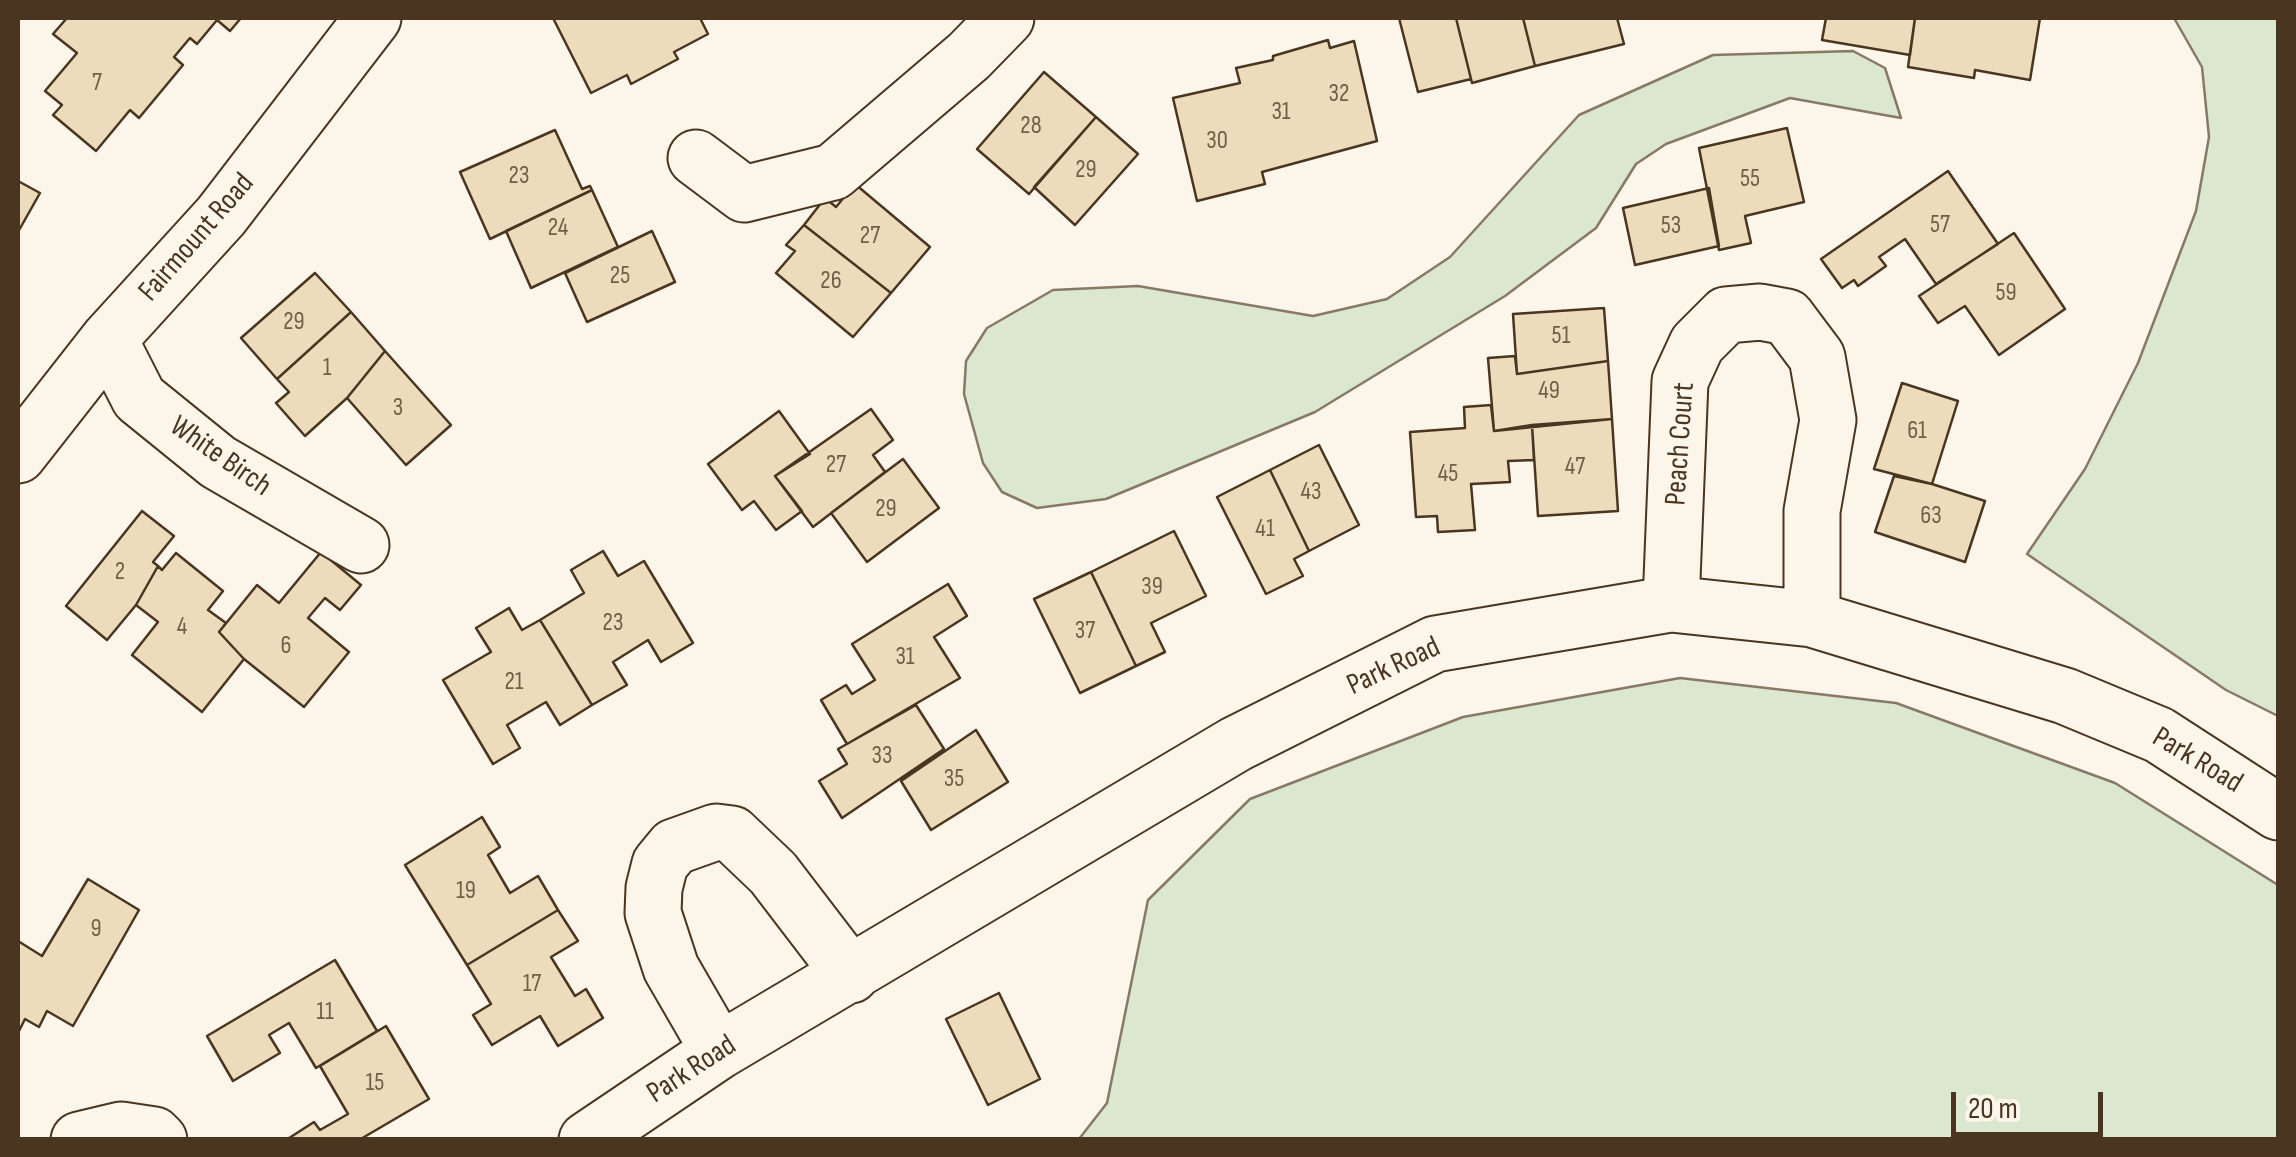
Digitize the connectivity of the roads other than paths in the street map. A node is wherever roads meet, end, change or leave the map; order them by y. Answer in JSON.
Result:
{"nodes":[{"id":1,"x":373,"y":18,"type":"edge"},
{"id":2,"x":1006,"y":18,"type":"edge"},
{"id":3,"x":696,"y":158,"type":"dead end"},
{"id":4,"x":109,"y":339,"type":"junction"},
{"id":5,"x":18,"y":455,"type":"edge"},
{"id":6,"x":361,"y":545,"type":"dead end"},
{"id":7,"x":1671,"y":604,"type":"junction"},
{"id":8,"x":1812,"y":619,"type":"junction"},
{"id":9,"x":2278,"y":812,"type":"edge"},
{"id":10,"x":851,"y":975,"type":"junction"},
{"id":11,"x":719,"y":1052,"type":"junction"},
{"id":12,"x":79,"y":1140,"type":"edge"},
{"id":13,"x":159,"y":1140,"type":"edge"},
{"id":14,"x":586,"y":1140,"type":"edge"}],
"edges":[{"from":1,"to":4,"type":"street","name":"Fairmount Road"},
{"from":2,"to":3,"type":"street"},
{"from":4,"to":5,"type":"street","name":"Fairmount Road"},
{"from":4,"to":6,"type":"street","name":"White Birch"},
{"from":7,"to":8,"type":"street","name":"Park Road"},
{"from":7,"to":8,"type":"street","name":"Peach Court"},
{"from":7,"to":10,"type":"street","name":"Park Road"},
{"from":8,"to":9,"type":"street","name":"Park Road"},
{"from":10,"to":11,"type":"street","name":"Park Road"},
{"from":10,"to":11,"type":"street"},
{"from":11,"to":14,"type":"street","name":"Park Road"},
{"from":12,"to":13,"type":"street"}]}
